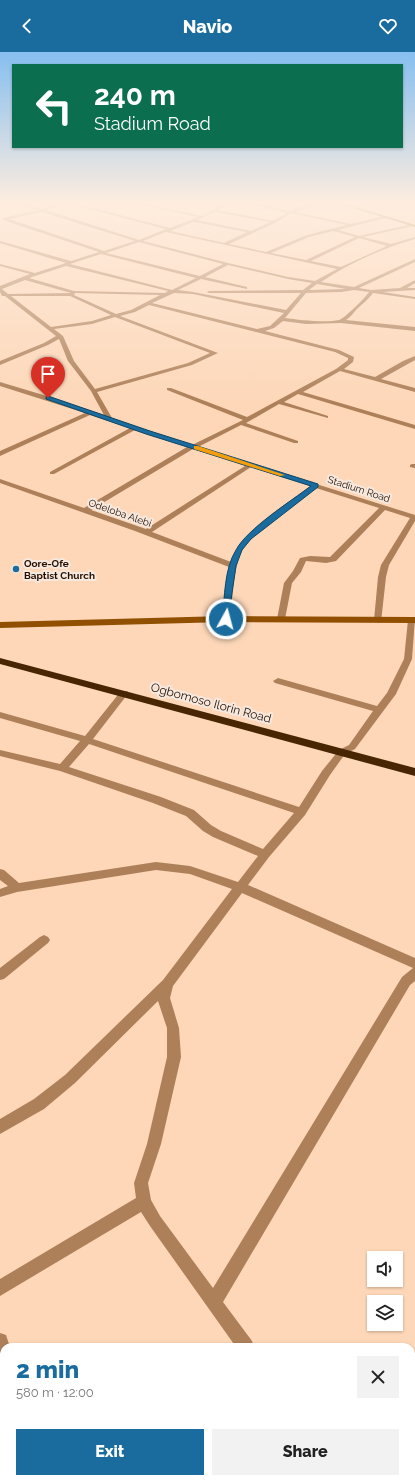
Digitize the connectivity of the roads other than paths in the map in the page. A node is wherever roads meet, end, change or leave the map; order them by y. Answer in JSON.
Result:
{"nodes":[{"id":1,"x":15,"y":269,"type":"edge"},
{"id":2,"x":50,"y":269,"type":"edge"},
{"id":3,"x":82,"y":269,"type":"edge"},
{"id":4,"x":165,"y":269,"type":"edge"},
{"id":5,"x":218,"y":269,"type":"edge"},
{"id":6,"x":251,"y":269,"type":"edge"},
{"id":7,"x":339,"y":269,"type":"edge"},
{"id":8,"x":396,"y":269,"type":"edge"},
{"id":9,"x":35,"y":274,"type":"junction"},
{"id":10,"x":25,"y":278,"type":"junction"},
{"id":11,"x":200,"y":278,"type":"junction"},
{"id":12,"x":415,"y":281,"type":"edge"},
{"id":13,"x":316,"y":282,"type":"junction"},
{"id":14,"x":355,"y":288,"type":"junction"},
{"id":15,"x":401,"y":288,"type":"junction"},
{"id":16,"x":0,"y":289,"type":"edge"},
{"id":17,"x":415,"y":289,"type":"edge"},
{"id":18,"x":372,"y":291,"type":"junction"},
{"id":19,"x":169,"y":292,"type":"junction"},
{"id":20,"x":261,"y":292,"type":"junction"},
{"id":21,"x":305,"y":292,"type":"junction"},
{"id":22,"x":73,"y":293,"type":"junction"},
{"id":23,"x":193,"y":293,"type":"junction"},
{"id":24,"x":3,"y":295,"type":"edge"},
{"id":25,"x":415,"y":298,"type":"edge"},
{"id":26,"x":150,"y":304,"type":"junction"},
{"id":27,"x":287,"y":312,"type":"junction"},
{"id":28,"x":116,"y":316,"type":"junction"},
{"id":29,"x":282,"y":319,"type":"junction"},
{"id":30,"x":341,"y":321,"type":"junction"},
{"id":31,"x":52,"y":328,"type":"junction"},
{"id":32,"x":415,"y":329,"type":"edge"},
{"id":33,"x":255,"y":332,"type":"junction"},
{"id":34,"x":60,"y":336,"type":"junction"},
{"id":35,"x":415,"y":358,"type":"edge"},
{"id":36,"x":0,"y":363,"type":"edge"},
{"id":37,"x":339,"y":369,"type":"junction"},
{"id":38,"x":376,"y":379,"type":"junction"},
{"id":39,"x":0,"y":384,"type":"edge"},
{"id":40,"x":169,"y":389,"type":"dead end"},
{"id":41,"x":415,"y":390,"type":"edge"},
{"id":42,"x":94,"y":391,"type":"junction"},
{"id":43,"x":297,"y":392,"type":"junction"},
{"id":44,"x":278,"y":402,"type":"junction"},
{"id":45,"x":91,"y":412,"type":"junction"},
{"id":46,"x":326,"y":416,"type":"dead end"},
{"id":47,"x":110,"y":420,"type":"junction"},
{"id":48,"x":244,"y":421,"type":"junction"},
{"id":49,"x":415,"y":427,"type":"edge"},
{"id":50,"x":135,"y":428,"type":"junction"},
{"id":51,"x":296,"y":442,"type":"dead end"},
{"id":52,"x":194,"y":447,"type":"junction"},
{"id":53,"x":0,"y":454,"type":"edge"},
{"id":54,"x":250,"y":465,"type":"junction"},
{"id":55,"x":52,"y":473,"type":"dead end"},
{"id":56,"x":0,"y":481,"type":"edge"},
{"id":57,"x":315,"y":486,"type":"junction"},
{"id":58,"x":384,"y":507,"type":"junction"},
{"id":59,"x":84,"y":511,"type":"junction"},
{"id":60,"x":415,"y":517,"type":"edge"},
{"id":61,"x":147,"y":532,"type":"junction"},
{"id":62,"x":233,"y":566,"type":"junction"},
{"id":63,"x":226,"y":619,"type":"junction"},
{"id":64,"x":281,"y":619,"type":"junction"},
{"id":65,"x":378,"y":620,"type":"junction"},
{"id":66,"x":414,"y":620,"type":"edge"},
{"id":67,"x":0,"y":625,"type":"edge"},
{"id":68,"x":0,"y":661,"type":"edge"},
{"id":69,"x":278,"y":681,"type":"dead end"},
{"id":70,"x":124,"y":693,"type":"junction"},
{"id":71,"x":379,"y":710,"type":"junction"},
{"id":72,"x":0,"y":715,"type":"edge"},
{"id":73,"x":87,"y":740,"type":"junction"},
{"id":74,"x":342,"y":752,"type":"junction"},
{"id":75,"x":0,"y":753,"type":"edge"},
{"id":76,"x":62,"y":768,"type":"junction"},
{"id":77,"x":415,"y":772,"type":"edge"},
{"id":78,"x":301,"y":812,"type":"junction"},
{"id":79,"x":265,"y":854,"type":"junction"},
{"id":80,"x":0,"y":873,"type":"edge"},
{"id":81,"x":240,"y":887,"type":"junction"},
{"id":82,"x":17,"y":888,"type":"junction"},
{"id":83,"x":0,"y":893,"type":"edge"},
{"id":84,"x":44,"y":940,"type":"dead end"},
{"id":85,"x":415,"y":964,"type":"edge"},
{"id":86,"x":415,"y":972,"type":"edge"},
{"id":87,"x":0,"y":975,"type":"edge"},
{"id":88,"x":167,"y":984,"type":"junction"},
{"id":89,"x":0,"y":1127,"type":"edge"},
{"id":90,"x":144,"y":1202,"type":"junction"},
{"id":91,"x":0,"y":1288,"type":"edge"},
{"id":92,"x":214,"y":1302,"type":"junction"},
{"id":93,"x":243,"y":1343,"type":"edge"}],
"edges":[{"from":1,"to":9,"type":"street"},
{"from":2,"to":9,"type":"street"},
{"from":3,"to":19,"type":"street"},
{"from":4,"to":11,"type":"street"},
{"from":5,"to":11,"type":"street"},
{"from":6,"to":13,"type":"street"},
{"from":7,"to":13,"type":"street"},
{"from":8,"to":14,"type":"street"},
{"from":9,"to":10,"type":"street"},
{"from":10,"to":16,"type":"street"},
{"from":10,"to":22,"type":"street"},
{"from":11,"to":19,"type":"street"},
{"from":11,"to":20,"type":"street"},
{"from":12,"to":15,"type":"street"},
{"from":13,"to":14,"type":"street"},
{"from":13,"to":21,"type":"street"},
{"from":14,"to":18,"type":"street"},
{"from":14,"to":21,"type":"street"},
{"from":15,"to":17,"type":"street"},
{"from":15,"to":18,"type":"street"},
{"from":16,"to":24,"type":"street"},
{"from":18,"to":25,"type":"street"},
{"from":18,"to":30,"type":"street"},
{"from":19,"to":22,"type":"street"},
{"from":19,"to":23,"type":"street"},
{"from":19,"to":26,"type":"street"},
{"from":20,"to":21,"type":"street"},
{"from":20,"to":23,"type":"street"},
{"from":21,"to":27,"type":"street"},
{"from":22,"to":24,"type":"street"},
{"from":22,"to":28,"type":"street"},
{"from":23,"to":27,"type":"street"},
{"from":24,"to":31,"type":"street"},
{"from":26,"to":28,"type":"street"},
{"from":26,"to":33,"type":"street"},
{"from":27,"to":29,"type":"street"},
{"from":28,"to":31,"type":"street"},
{"from":28,"to":42,"type":"street"},
{"from":29,"to":30,"type":"street"},
{"from":29,"to":33,"type":"street"},
{"from":30,"to":32,"type":"street"},
{"from":31,"to":34,"type":"street"},
{"from":33,"to":37,"type":"street"},
{"from":34,"to":36,"type":"street"},
{"from":34,"to":42,"type":"street"},
{"from":35,"to":38,"type":"street"},
{"from":37,"to":38,"type":"street"},
{"from":37,"to":43,"type":"street"},
{"from":38,"to":41,"type":"street"},
{"from":39,"to":45,"type":"street","name":"Stadium Road"},
{"from":40,"to":48,"type":"street"},
{"from":42,"to":47,"type":"street"},
{"from":43,"to":44,"type":"street"},
{"from":43,"to":49,"type":"street"},
{"from":44,"to":46,"type":"street"},
{"from":44,"to":48,"type":"street"},
{"from":45,"to":47,"type":"street","name":"Stadium Road"},
{"from":45,"to":53,"type":"street"},
{"from":47,"to":50,"type":"street","name":"Stadium Road"},
{"from":48,"to":51,"type":"street"},
{"from":48,"to":52,"type":"street"},
{"from":50,"to":52,"type":"street","name":"Stadium Road"},
{"from":50,"to":55,"type":"street"},
{"from":52,"to":54,"type":"street","name":"Stadium Road"},
{"from":52,"to":59,"type":"street"},
{"from":54,"to":57,"type":"street","name":"Stadium Road"},
{"from":54,"to":61,"type":"street"},
{"from":56,"to":59,"type":"street","name":"Odeloba Alebi"},
{"from":57,"to":58,"type":"street","name":"Stadium Road"},
{"from":57,"to":62,"type":"street"},
{"from":58,"to":60,"type":"street","name":"Stadium Road"},
{"from":58,"to":64,"type":"street"},
{"from":59,"to":61,"type":"street","name":"Odeloba Alebi"},
{"from":60,"to":65,"type":"street"},
{"from":61,"to":62,"type":"street","name":"Odeloba Alebi"},
{"from":62,"to":63,"type":"street"},
{"from":63,"to":64,"type":"main road"},
{"from":63,"to":67,"type":"main road"},
{"from":64,"to":65,"type":"main road"},
{"from":65,"to":66,"type":"main road"},
{"from":66,"to":71,"type":"street"},
{"from":68,"to":70,"type":"highway","name":"Ogbomoso Ilorin Road"},
{"from":69,"to":71,"type":"street"},
{"from":70,"to":73,"type":"street"},
{"from":70,"to":74,"type":"highway","name":"Ogbomoso Ilorin Road"},
{"from":71,"to":74,"type":"street"},
{"from":72,"to":73,"type":"street"},
{"from":73,"to":76,"type":"street"},
{"from":73,"to":78,"type":"street"},
{"from":74,"to":77,"type":"highway","name":"Ogbomoso Ilorin Road"},
{"from":74,"to":78,"type":"street"},
{"from":75,"to":76,"type":"street"},
{"from":76,"to":79,"type":"street"},
{"from":78,"to":79,"type":"street"},
{"from":79,"to":81,"type":"street"},
{"from":80,"to":82,"type":"street"},
{"from":81,"to":82,"type":"street"},
{"from":81,"to":85,"type":"street"},
{"from":81,"to":88,"type":"street"},
{"from":82,"to":83,"type":"street"},
{"from":84,"to":87,"type":"street"},
{"from":86,"to":92,"type":"street"},
{"from":88,"to":89,"type":"street"},
{"from":88,"to":90,"type":"street"},
{"from":90,"to":91,"type":"street"},
{"from":90,"to":92,"type":"street"},
{"from":92,"to":93,"type":"street"}]}
